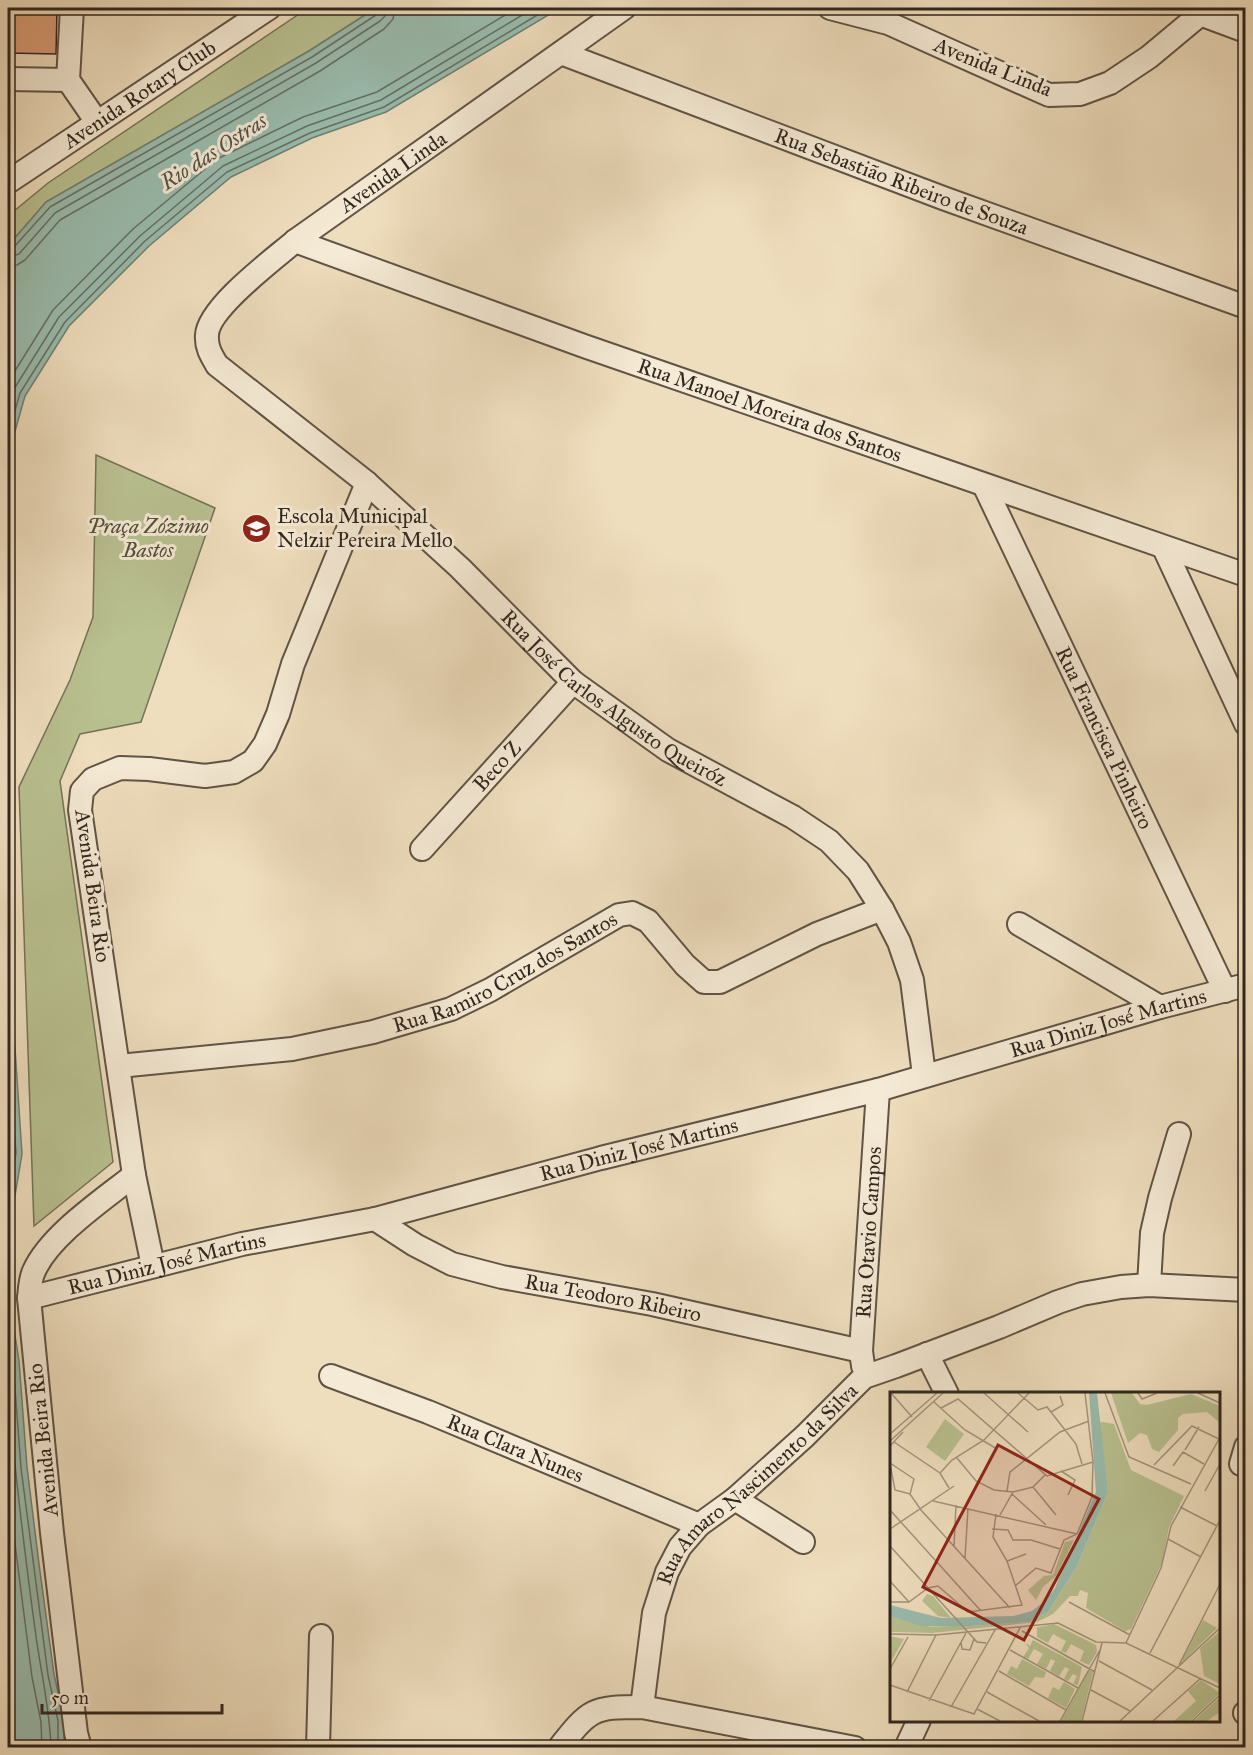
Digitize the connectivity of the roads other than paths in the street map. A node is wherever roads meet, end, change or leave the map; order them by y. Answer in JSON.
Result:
{"nodes":[{"id":1,"x":72,"y":8,"type":"edge"},
{"id":2,"x":269,"y":8,"type":"edge"},
{"id":3,"x":624,"y":8,"type":"edge"},
{"id":4,"x":830,"y":8,"type":"edge"},
{"id":5,"x":1198,"y":9,"type":"edge"},
{"id":6,"x":1245,"y":28,"type":"edge"},
{"id":7,"x":561,"y":53,"type":"junction"},
{"id":8,"x":8,"y":79,"type":"edge"},
{"id":9,"x":68,"y":80,"type":"junction"},
{"id":10,"x":97,"y":122,"type":"junction"},
{"id":11,"x":8,"y":182,"type":"edge"},
{"id":12,"x":295,"y":242,"type":"junction"},
{"id":13,"x":1245,"y":308,"type":"edge"},
{"id":14,"x":217,"y":365,"type":"joint"},
{"id":15,"x":368,"y":483,"type":"junction"},
{"id":16,"x":984,"y":485,"type":"junction"},
{"id":17,"x":1164,"y":548,"type":"junction"},
{"id":18,"x":1245,"y":575,"type":"edge"},
{"id":19,"x":573,"y":682,"type":"junction"},
{"id":20,"x":1245,"y":724,"type":"edge"},
{"id":21,"x":422,"y":849,"type":"dead end"},
{"id":22,"x":882,"y":909,"type":"junction"},
{"id":23,"x":1019,"y":924,"type":"dead end"},
{"id":24,"x":1235,"y":988,"type":"edge"},
{"id":25,"x":1160,"y":1007,"type":"junction"},
{"id":26,"x":119,"y":1066,"type":"junction"},
{"id":27,"x":924,"y":1075,"type":"junction"},
{"id":28,"x":878,"y":1090,"type":"junction"},
{"id":29,"x":1179,"y":1134,"type":"dead end"},
{"id":30,"x":134,"y":1175,"type":"junction"},
{"id":31,"x":375,"y":1218,"type":"junction"},
{"id":32,"x":153,"y":1266,"type":"junction"},
{"id":33,"x":1149,"y":1286,"type":"junction"},
{"id":34,"x":1245,"y":1290,"type":"edge"},
{"id":35,"x":29,"y":1298,"type":"junction"},
{"id":36,"x":861,"y":1351,"type":"junction"},
{"id":37,"x":927,"y":1354,"type":"junction"},
{"id":38,"x":331,"y":1376,"type":"dead end"},
{"id":39,"x":864,"y":1377,"type":"junction"},
{"id":40,"x":946,"y":1392,"type":"edge"},
{"id":41,"x":735,"y":1499,"type":"junction"},
{"id":42,"x":699,"y":1525,"type":"junction"},
{"id":43,"x":803,"y":1542,"type":"dead end"},
{"id":44,"x":321,"y":1636,"type":"dead end"},
{"id":45,"x":642,"y":1707,"type":"junction"},
{"id":46,"x":918,"y":1722,"type":"edge"},
{"id":47,"x":80,"y":1748,"type":"edge"},
{"id":48,"x":318,"y":1748,"type":"edge"},
{"id":49,"x":559,"y":1748,"type":"edge"},
{"id":50,"x":855,"y":1748,"type":"edge"},
{"id":51,"x":906,"y":1748,"type":"edge"}],
"edges":[{"from":1,"to":9,"type":"street"},
{"from":2,"to":10,"type":"street","name":"Avenida Rotary Club"},
{"from":3,"to":7,"type":"street","name":"Avenida Linda"},
{"from":4,"to":5,"type":"street","name":"Avenida Linda"},
{"from":5,"to":6,"type":"street"},
{"from":7,"to":12,"type":"street","name":"Avenida Linda"},
{"from":7,"to":13,"type":"street","name":"Rua Sebastião Ribeiro de Souza"},
{"from":8,"to":9,"type":"street"},
{"from":9,"to":10,"type":"street"},
{"from":10,"to":11,"type":"street","name":"Avenida Rotary Club"},
{"from":12,"to":14,"type":"street","name":"Avenida Linda"},
{"from":12,"to":16,"type":"street","name":"Rua Manoel Moreira dos Santos"},
{"from":14,"to":15,"type":"street","name":"Rua José Carlos Algusto Queiróz"},
{"from":15,"to":19,"type":"street","name":"Rua José Carlos Algusto Queiróz"},
{"from":15,"to":26,"type":"street","name":"Avenida Beira Rio"},
{"from":16,"to":17,"type":"street","name":"Rua Manoel Moreira dos Santos"},
{"from":16,"to":24,"type":"street","name":"Rua Francisca Pinheiro"},
{"from":17,"to":18,"type":"street","name":"Rua Manoel Moreira dos Santos"},
{"from":17,"to":20,"type":"street"},
{"from":19,"to":21,"type":"street","name":"Beco Z"},
{"from":19,"to":22,"type":"street","name":"Rua José Carlos Algusto Queiróz"},
{"from":22,"to":26,"type":"street","name":"Rua Ramiro Cruz dos Santos"},
{"from":22,"to":27,"type":"street","name":"Rua José Carlos Algusto Queiróz"},
{"from":23,"to":25,"type":"street"},
{"from":24,"to":25,"type":"street","name":"Rua Diniz José Martins"},
{"from":25,"to":27,"type":"street","name":"Rua Diniz José Martins"},
{"from":26,"to":30,"type":"street","name":"Avenida Beira Rio"},
{"from":27,"to":28,"type":"street","name":"Rua Diniz José Martins"},
{"from":28,"to":31,"type":"street","name":"Rua Diniz José Martins"},
{"from":28,"to":36,"type":"street","name":"Rua Otavio Campos"},
{"from":29,"to":33,"type":"street"},
{"from":30,"to":32,"type":"street","name":"Avenida Beira Rio"},
{"from":30,"to":35,"type":"street","name":"Avenida Beira Rio"},
{"from":31,"to":32,"type":"street","name":"Rua Diniz José Martins"},
{"from":31,"to":36,"type":"street","name":"Rua Teodoro Ribeiro"},
{"from":32,"to":35,"type":"street","name":"Rua Diniz José Martins"},
{"from":33,"to":34,"type":"street","name":"Rua Amaro Nascimento da Silva"},
{"from":33,"to":37,"type":"street","name":"Rua Amaro Nascimento da Silva"},
{"from":35,"to":47,"type":"street","name":"Avenida Beira Rio"},
{"from":36,"to":39,"type":"street","name":"Rua Otavio Campos"},
{"from":37,"to":39,"type":"street","name":"Rua Amaro Nascimento da Silva"},
{"from":37,"to":40,"type":"street"},
{"from":38,"to":42,"type":"street","name":"Rua Clara Nunes"},
{"from":39,"to":41,"type":"street","name":"Rua Amaro Nascimento da Silva"},
{"from":41,"to":42,"type":"street","name":"Rua Amaro Nascimento da Silva"},
{"from":41,"to":43,"type":"street"},
{"from":42,"to":45,"type":"street","name":"Rua Amaro Nascimento da Silva"},
{"from":44,"to":48,"type":"street"},
{"from":45,"to":49,"type":"street"},
{"from":45,"to":50,"type":"street"},
{"from":46,"to":51,"type":"street"}]}
